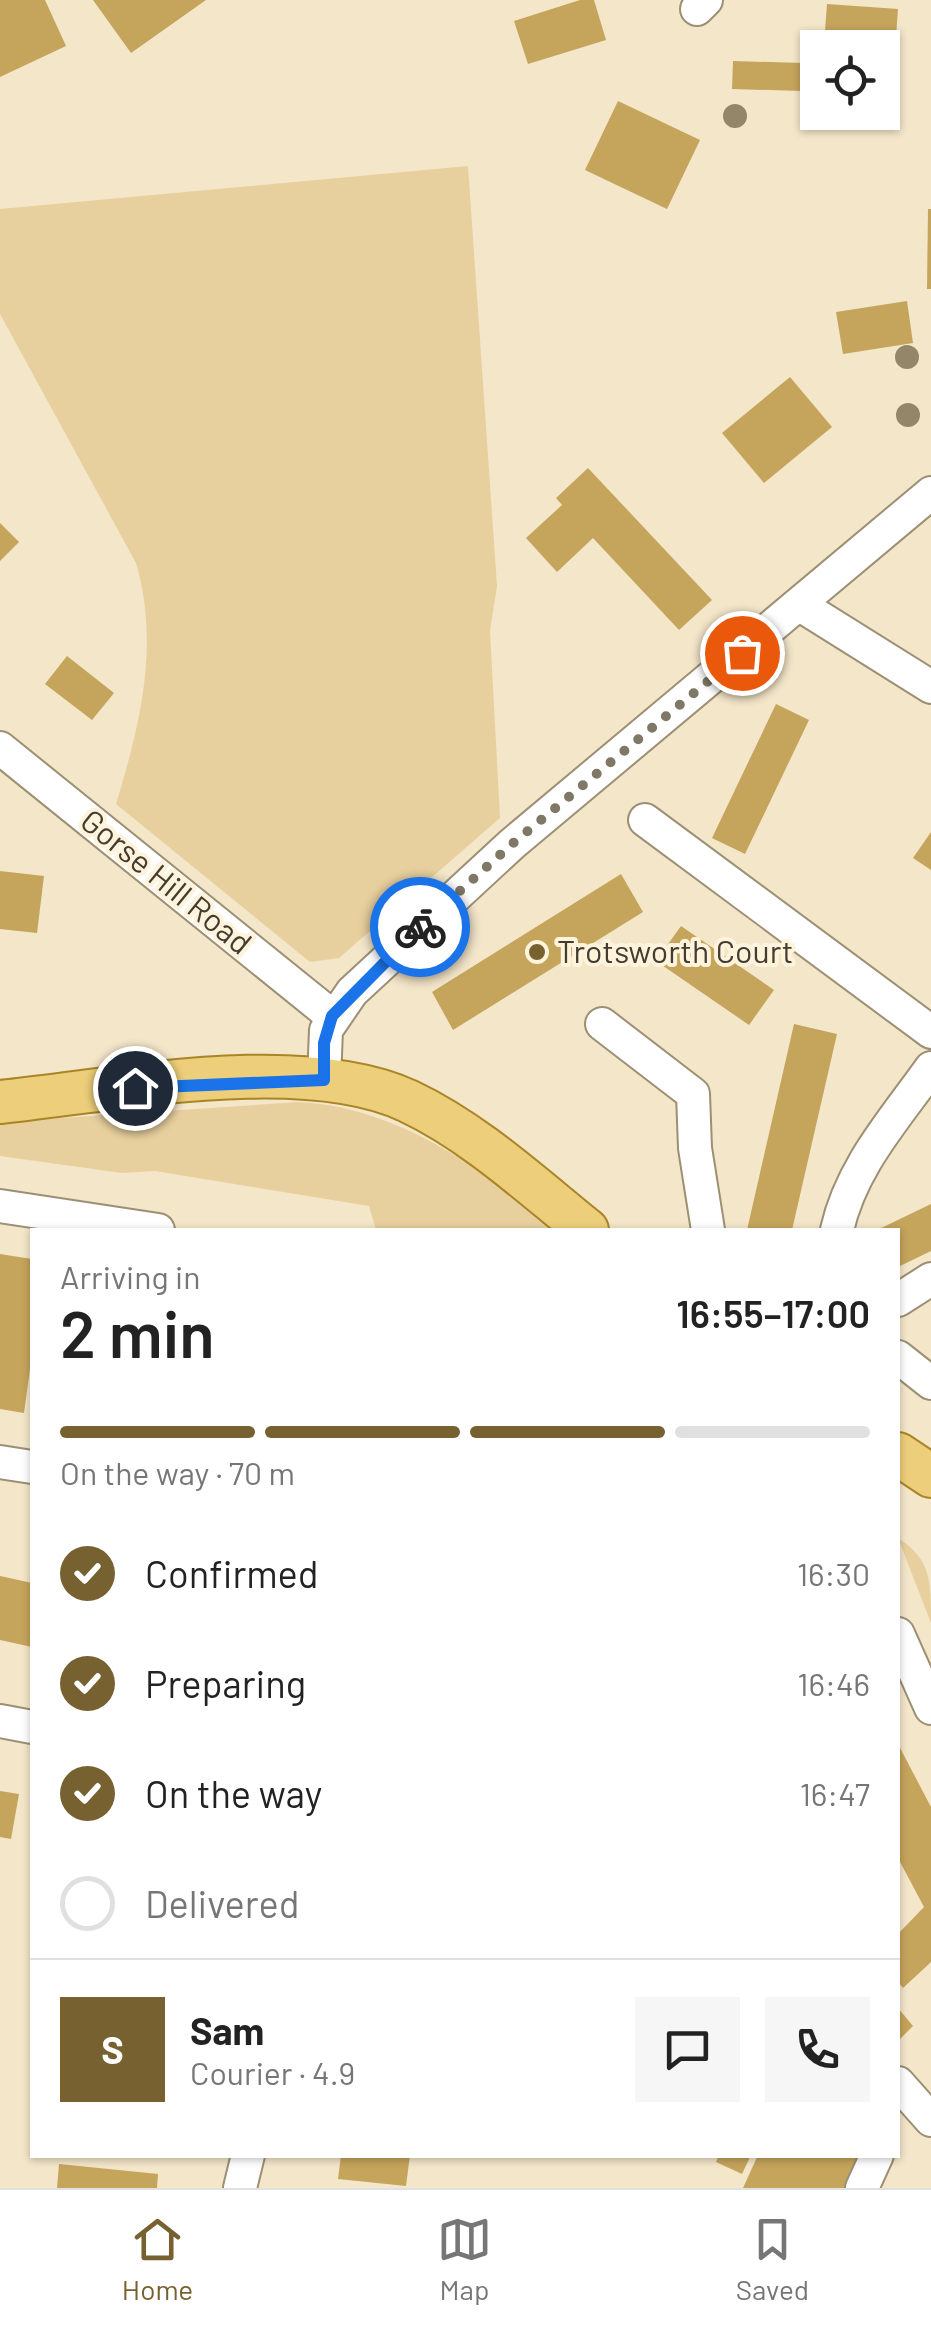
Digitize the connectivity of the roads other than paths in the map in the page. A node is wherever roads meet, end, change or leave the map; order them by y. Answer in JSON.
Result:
{"nodes":[{"id":1,"x":931,"y":494,"type":"edge"},
{"id":2,"x":800,"y":605,"type":"junction"},
{"id":3,"x":931,"y":687,"type":"edge"},
{"id":4,"x":0,"y":748,"type":"edge"},
{"id":5,"x":645,"y":820,"type":"dead end"},
{"id":6,"x":332,"y":1016,"type":"junction"},
{"id":7,"x":602,"y":1024,"type":"dead end"},
{"id":8,"x":931,"y":1032,"type":"edge"},
{"id":9,"x":931,"y":1068,"type":"edge"},
{"id":10,"x":324,"y":1080,"type":"junction"},
{"id":11,"x":0,"y":1102,"type":"edge"},
{"id":12,"x":0,"y":1206,"type":"edge"},
{"id":13,"x":145,"y":1228,"type":"edge"},
{"id":14,"x":585,"y":1228,"type":"edge"},
{"id":15,"x":708,"y":1228,"type":"edge"},
{"id":16,"x":838,"y":1228,"type":"edge"},
{"id":17,"x":931,"y":1279,"type":"edge"},
{"id":18,"x":900,"y":1299,"type":"edge"},
{"id":19,"x":900,"y":1359,"type":"edge"},
{"id":20,"x":931,"y":1383,"type":"edge"},
{"id":21,"x":900,"y":1455,"type":"edge"},
{"id":22,"x":0,"y":1462,"type":"edge"},
{"id":23,"x":30,"y":1467,"type":"edge"},
{"id":24,"x":931,"y":1476,"type":"edge"},
{"id":25,"x":900,"y":1638,"type":"edge"},
{"id":26,"x":931,"y":1708,"type":"edge"},
{"id":27,"x":0,"y":1721,"type":"edge"},
{"id":28,"x":30,"y":1727,"type":"edge"},
{"id":29,"x":247,"y":2158,"type":"edge"},
{"id":30,"x":877,"y":2158,"type":"edge"},
{"id":31,"x":240,"y":2188,"type":"edge"},
{"id":32,"x":862,"y":2188,"type":"edge"}],
"edges":[{"from":1,"to":2,"type":"street"},
{"from":2,"to":3,"type":"street"},
{"from":2,"to":6,"type":"street"},
{"from":4,"to":6,"type":"street","name":"Gorse Hill Road"},
{"from":5,"to":8,"type":"street"},
{"from":6,"to":10,"type":"street"},
{"from":7,"to":15,"type":"street"},
{"from":9,"to":16,"type":"street"},
{"from":10,"to":11,"type":"main road"},
{"from":10,"to":14,"type":"main road"},
{"from":12,"to":13,"type":"street"},
{"from":17,"to":18,"type":"street"},
{"from":19,"to":20,"type":"street"},
{"from":21,"to":24,"type":"main road"},
{"from":22,"to":23,"type":"street"},
{"from":25,"to":26,"type":"street"},
{"from":27,"to":28,"type":"street"},
{"from":29,"to":31,"type":"street"},
{"from":30,"to":32,"type":"street"}]}
